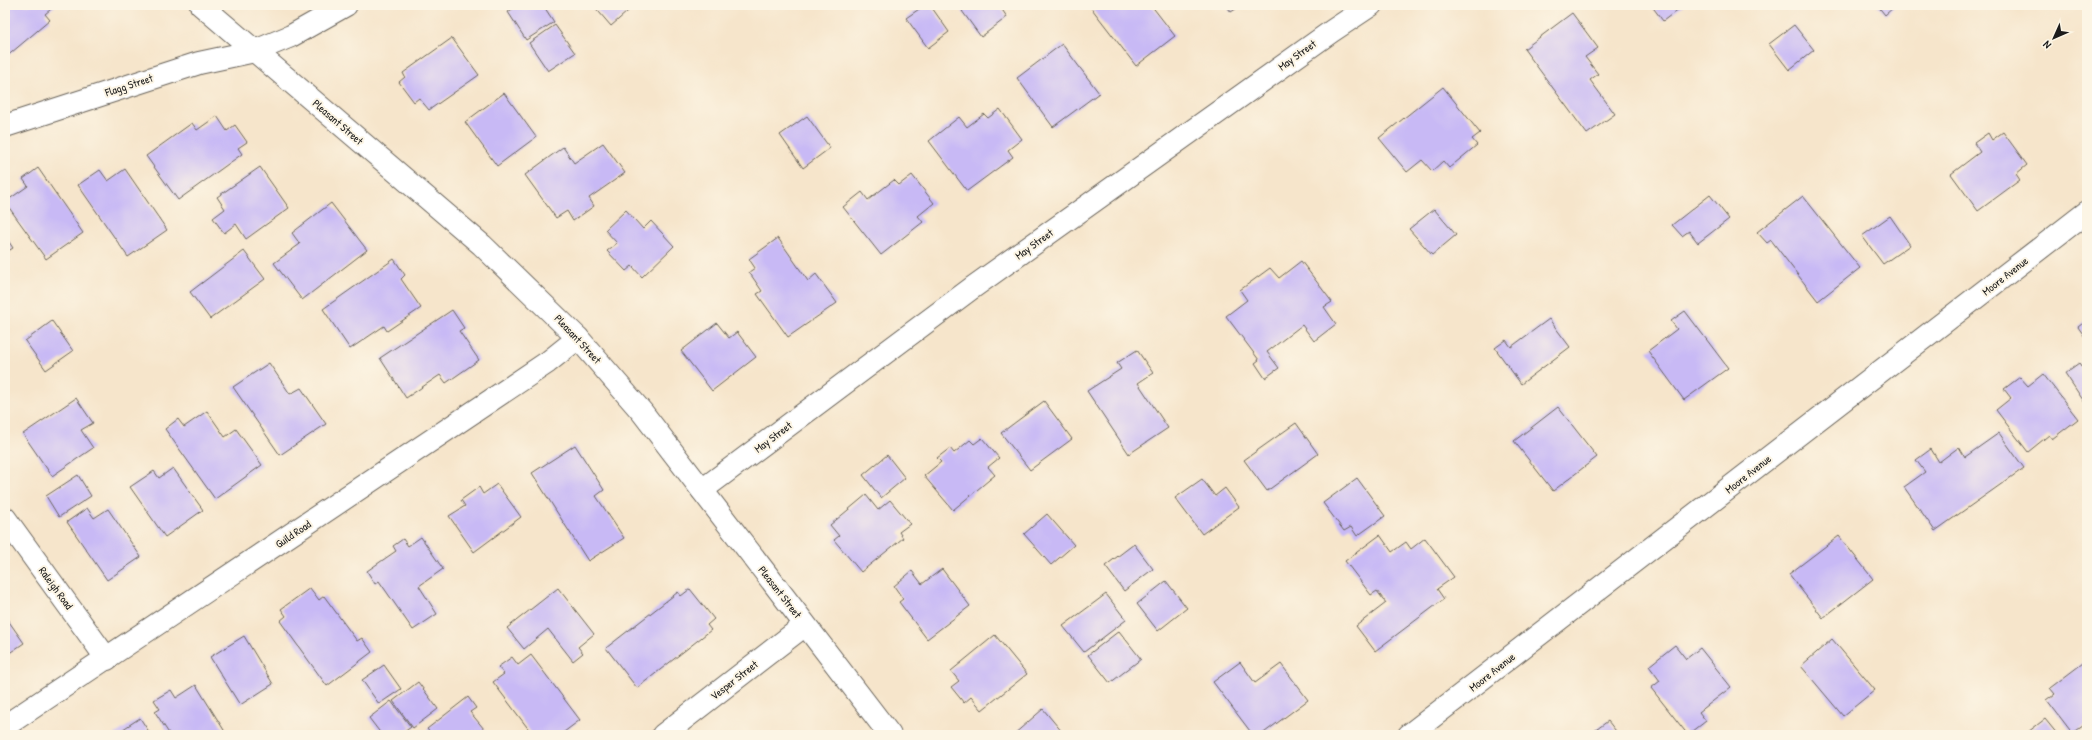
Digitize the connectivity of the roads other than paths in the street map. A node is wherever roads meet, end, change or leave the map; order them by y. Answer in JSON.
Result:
{"nodes":[{"id":1,"x":201,"y":5,"type":"edge"},
{"id":2,"x":346,"y":5,"type":"edge"},
{"id":3,"x":1371,"y":5,"type":"edge"},
{"id":4,"x":255,"y":51,"type":"junction"},
{"id":5,"x":5,"y":126,"type":"edge"},
{"id":6,"x":2087,"y":212,"type":"edge"},
{"id":7,"x":578,"y":338,"type":"junction"},
{"id":8,"x":702,"y":490,"type":"junction"},
{"id":9,"x":5,"y":518,"type":"edge"},
{"id":10,"x":805,"y":625,"type":"junction"},
{"id":11,"x":107,"y":658,"type":"junction"},
{"id":12,"x":5,"y":726,"type":"edge"},
{"id":13,"x":663,"y":735,"type":"edge"},
{"id":14,"x":890,"y":735,"type":"edge"},
{"id":15,"x":1410,"y":735,"type":"edge"}],
"edges":[{"from":1,"to":4,"type":"street","name":"Pleasant Street"},
{"from":2,"to":4,"type":"street","name":"Flagg Street"},
{"from":3,"to":8,"type":"street","name":"May Street"},
{"from":4,"to":5,"type":"street","name":"Flagg Street"},
{"from":4,"to":7,"type":"street","name":"Pleasant Street"},
{"from":6,"to":15,"type":"street","name":"Moore Avenue"},
{"from":7,"to":8,"type":"street","name":"Pleasant Street"},
{"from":7,"to":11,"type":"street","name":"Guild Road"},
{"from":8,"to":10,"type":"street","name":"Pleasant Street"},
{"from":9,"to":11,"type":"street","name":"Raleigh Road"},
{"from":10,"to":13,"type":"street","name":"Vesper Street"},
{"from":10,"to":14,"type":"street","name":"Pleasant Street"},
{"from":11,"to":12,"type":"street","name":"Guild Road"}]}
